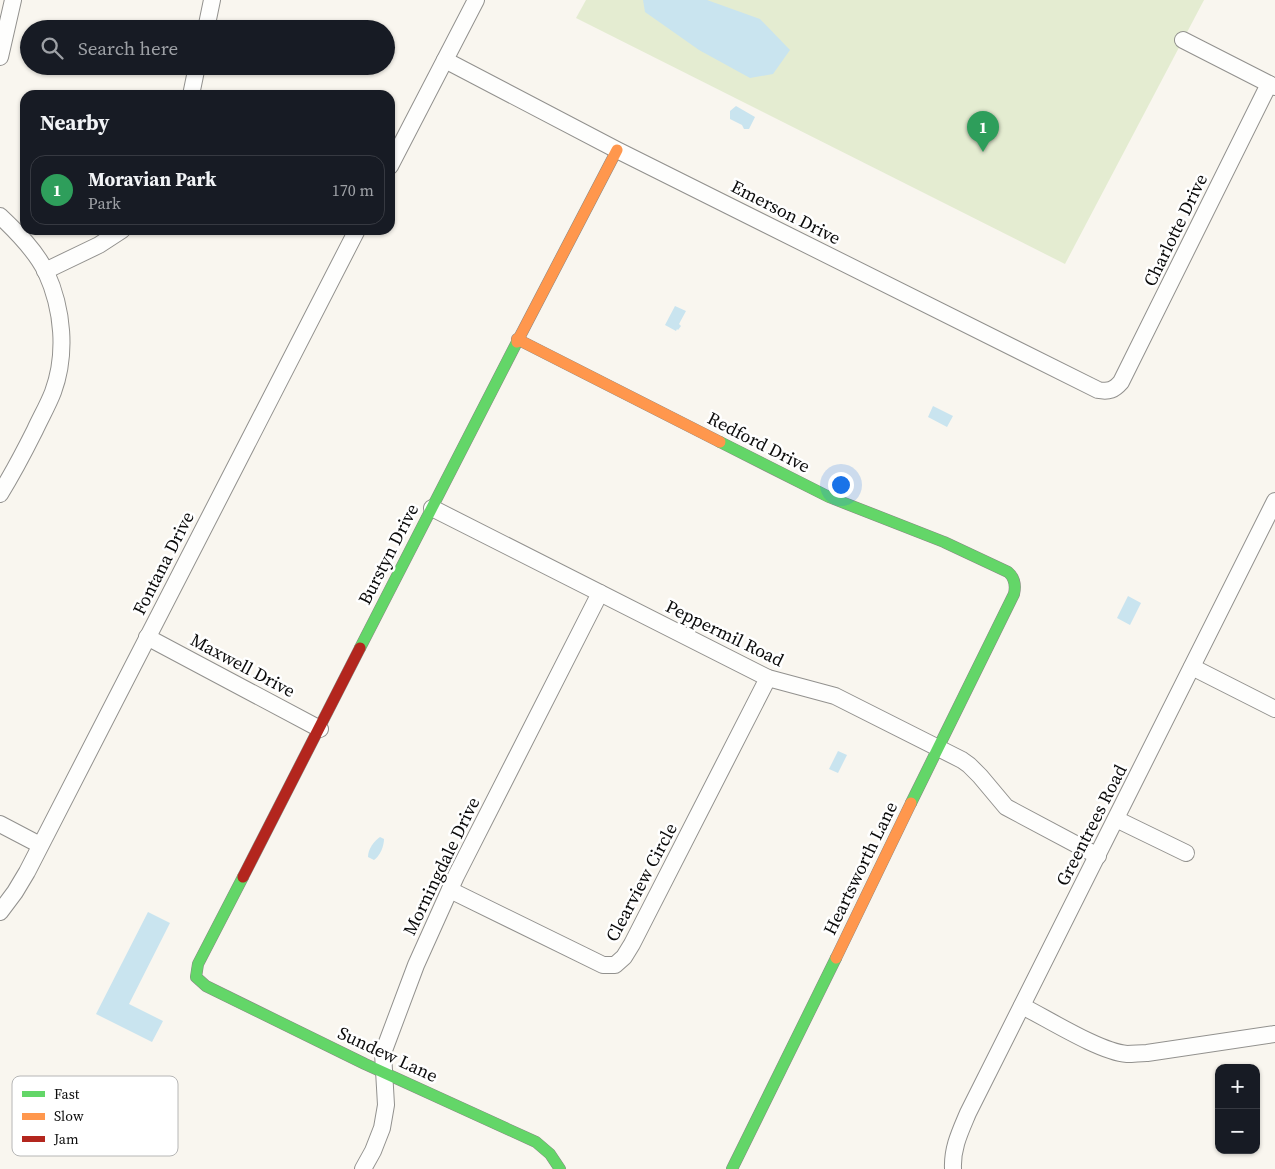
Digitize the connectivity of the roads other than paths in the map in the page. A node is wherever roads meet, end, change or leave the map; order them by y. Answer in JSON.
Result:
{"nodes":[{"id":1,"x":13,"y":0,"type":"edge"},
{"id":2,"x":212,"y":0,"type":"edge"},
{"id":3,"x":476,"y":0,"type":"edge"},
{"id":4,"x":208,"y":20,"type":"edge"},
{"id":5,"x":1182,"y":40,"type":"dead end"},
{"id":6,"x":0,"y":57,"type":"edge"},
{"id":7,"x":445,"y":60,"type":"junction"},
{"id":8,"x":195,"y":75,"type":"edge"},
{"id":9,"x":1272,"y":86,"type":"edge"},
{"id":10,"x":192,"y":90,"type":"edge"},
{"id":11,"x":617,"y":150,"type":"junction"},
{"id":12,"x":395,"y":156,"type":"edge"},
{"id":13,"x":0,"y":216,"type":"edge"},
{"id":14,"x":114,"y":235,"type":"edge"},
{"id":15,"x":354,"y":235,"type":"edge"},
{"id":16,"x":45,"y":271,"type":"junction"},
{"id":17,"x":517,"y":339,"type":"junction"},
{"id":18,"x":1112,"y":391,"type":"joint"},
{"id":19,"x":0,"y":494,"type":"edge"},
{"id":20,"x":1275,"y":501,"type":"edge"},
{"id":21,"x":432,"y":508,"type":"junction"},
{"id":22,"x":1014,"y":582,"type":"joint"},
{"id":23,"x":600,"y":593,"type":"junction"},
{"id":24,"x":147,"y":637,"type":"junction"},
{"id":25,"x":1192,"y":667,"type":"junction"},
{"id":26,"x":768,"y":678,"type":"junction"},
{"id":27,"x":1275,"y":709,"type":"edge"},
{"id":28,"x":320,"y":729,"type":"junction"},
{"id":29,"x":938,"y":748,"type":"junction"},
{"id":30,"x":1116,"y":819,"type":"junction"},
{"id":31,"x":0,"y":824,"type":"edge"},
{"id":32,"x":40,"y":845,"type":"junction"},
{"id":33,"x":1186,"y":853,"type":"dead end"},
{"id":34,"x":1098,"y":856,"type":"junction"},
{"id":35,"x":450,"y":890,"type":"junction"},
{"id":36,"x":0,"y":912,"type":"edge"},
{"id":37,"x":196,"y":977,"type":"joint"},
{"id":38,"x":1022,"y":1006,"type":"junction"},
{"id":39,"x":1275,"y":1034,"type":"edge"},
{"id":40,"x":385,"y":1072,"type":"junction"},
{"id":41,"x":364,"y":1169,"type":"edge"},
{"id":42,"x":560,"y":1169,"type":"edge"},
{"id":43,"x":732,"y":1169,"type":"edge"},
{"id":44,"x":953,"y":1169,"type":"edge"}],
"edges":[{"from":1,"to":6,"type":"street"},
{"from":2,"to":4,"type":"street"},
{"from":3,"to":7,"type":"street"},
{"from":5,"to":9,"type":"street"},
{"from":7,"to":11,"type":"street","name":"Emerson Drive"},
{"from":7,"to":12,"type":"street"},
{"from":8,"to":10,"type":"street"},
{"from":9,"to":18,"type":"street","name":"Charlotte Drive"},
{"from":11,"to":17,"type":"street","name":"Burstyn Drive"},
{"from":11,"to":18,"type":"street","name":"Emerson Drive"},
{"from":13,"to":16,"type":"street"},
{"from":14,"to":16,"type":"street"},
{"from":15,"to":24,"type":"street","name":"Fontana Drive"},
{"from":16,"to":19,"type":"street"},
{"from":17,"to":21,"type":"street","name":"Burstyn Drive"},
{"from":17,"to":22,"type":"street","name":"Redford Drive"},
{"from":20,"to":25,"type":"street","name":"Greentrees Road"},
{"from":21,"to":23,"type":"street","name":"Peppermil Road"},
{"from":21,"to":28,"type":"street","name":"Burstyn Drive"},
{"from":22,"to":29,"type":"street","name":"Heartsworth Lane"},
{"from":23,"to":26,"type":"street","name":"Peppermil Road"},
{"from":23,"to":35,"type":"street","name":"Morningdale Drive"},
{"from":24,"to":28,"type":"street","name":"Maxwell Drive"},
{"from":24,"to":32,"type":"street","name":"Fontana Drive"},
{"from":25,"to":27,"type":"street"},
{"from":25,"to":30,"type":"street","name":"Greentrees Road"},
{"from":26,"to":29,"type":"street","name":"Peppermil Road"},
{"from":26,"to":35,"type":"street","name":"Clearview Circle"},
{"from":28,"to":37,"type":"street","name":"Burstyn Drive"},
{"from":29,"to":34,"type":"street","name":"Peppermil Road"},
{"from":29,"to":43,"type":"street","name":"Heartsworth Lane"},
{"from":30,"to":33,"type":"street"},
{"from":30,"to":34,"type":"street","name":"Greentrees Road"},
{"from":31,"to":32,"type":"street"},
{"from":32,"to":36,"type":"street","name":"Fontana Drive"},
{"from":34,"to":38,"type":"street","name":"Greentrees Road"},
{"from":35,"to":40,"type":"street","name":"Morningdale Drive"},
{"from":37,"to":40,"type":"street","name":"Sundew Lane"},
{"from":38,"to":39,"type":"street"},
{"from":38,"to":44,"type":"street","name":"Greentrees Road"},
{"from":40,"to":41,"type":"street","name":"Morningdale Drive"},
{"from":40,"to":42,"type":"street","name":"Sundew Lane"}]}
